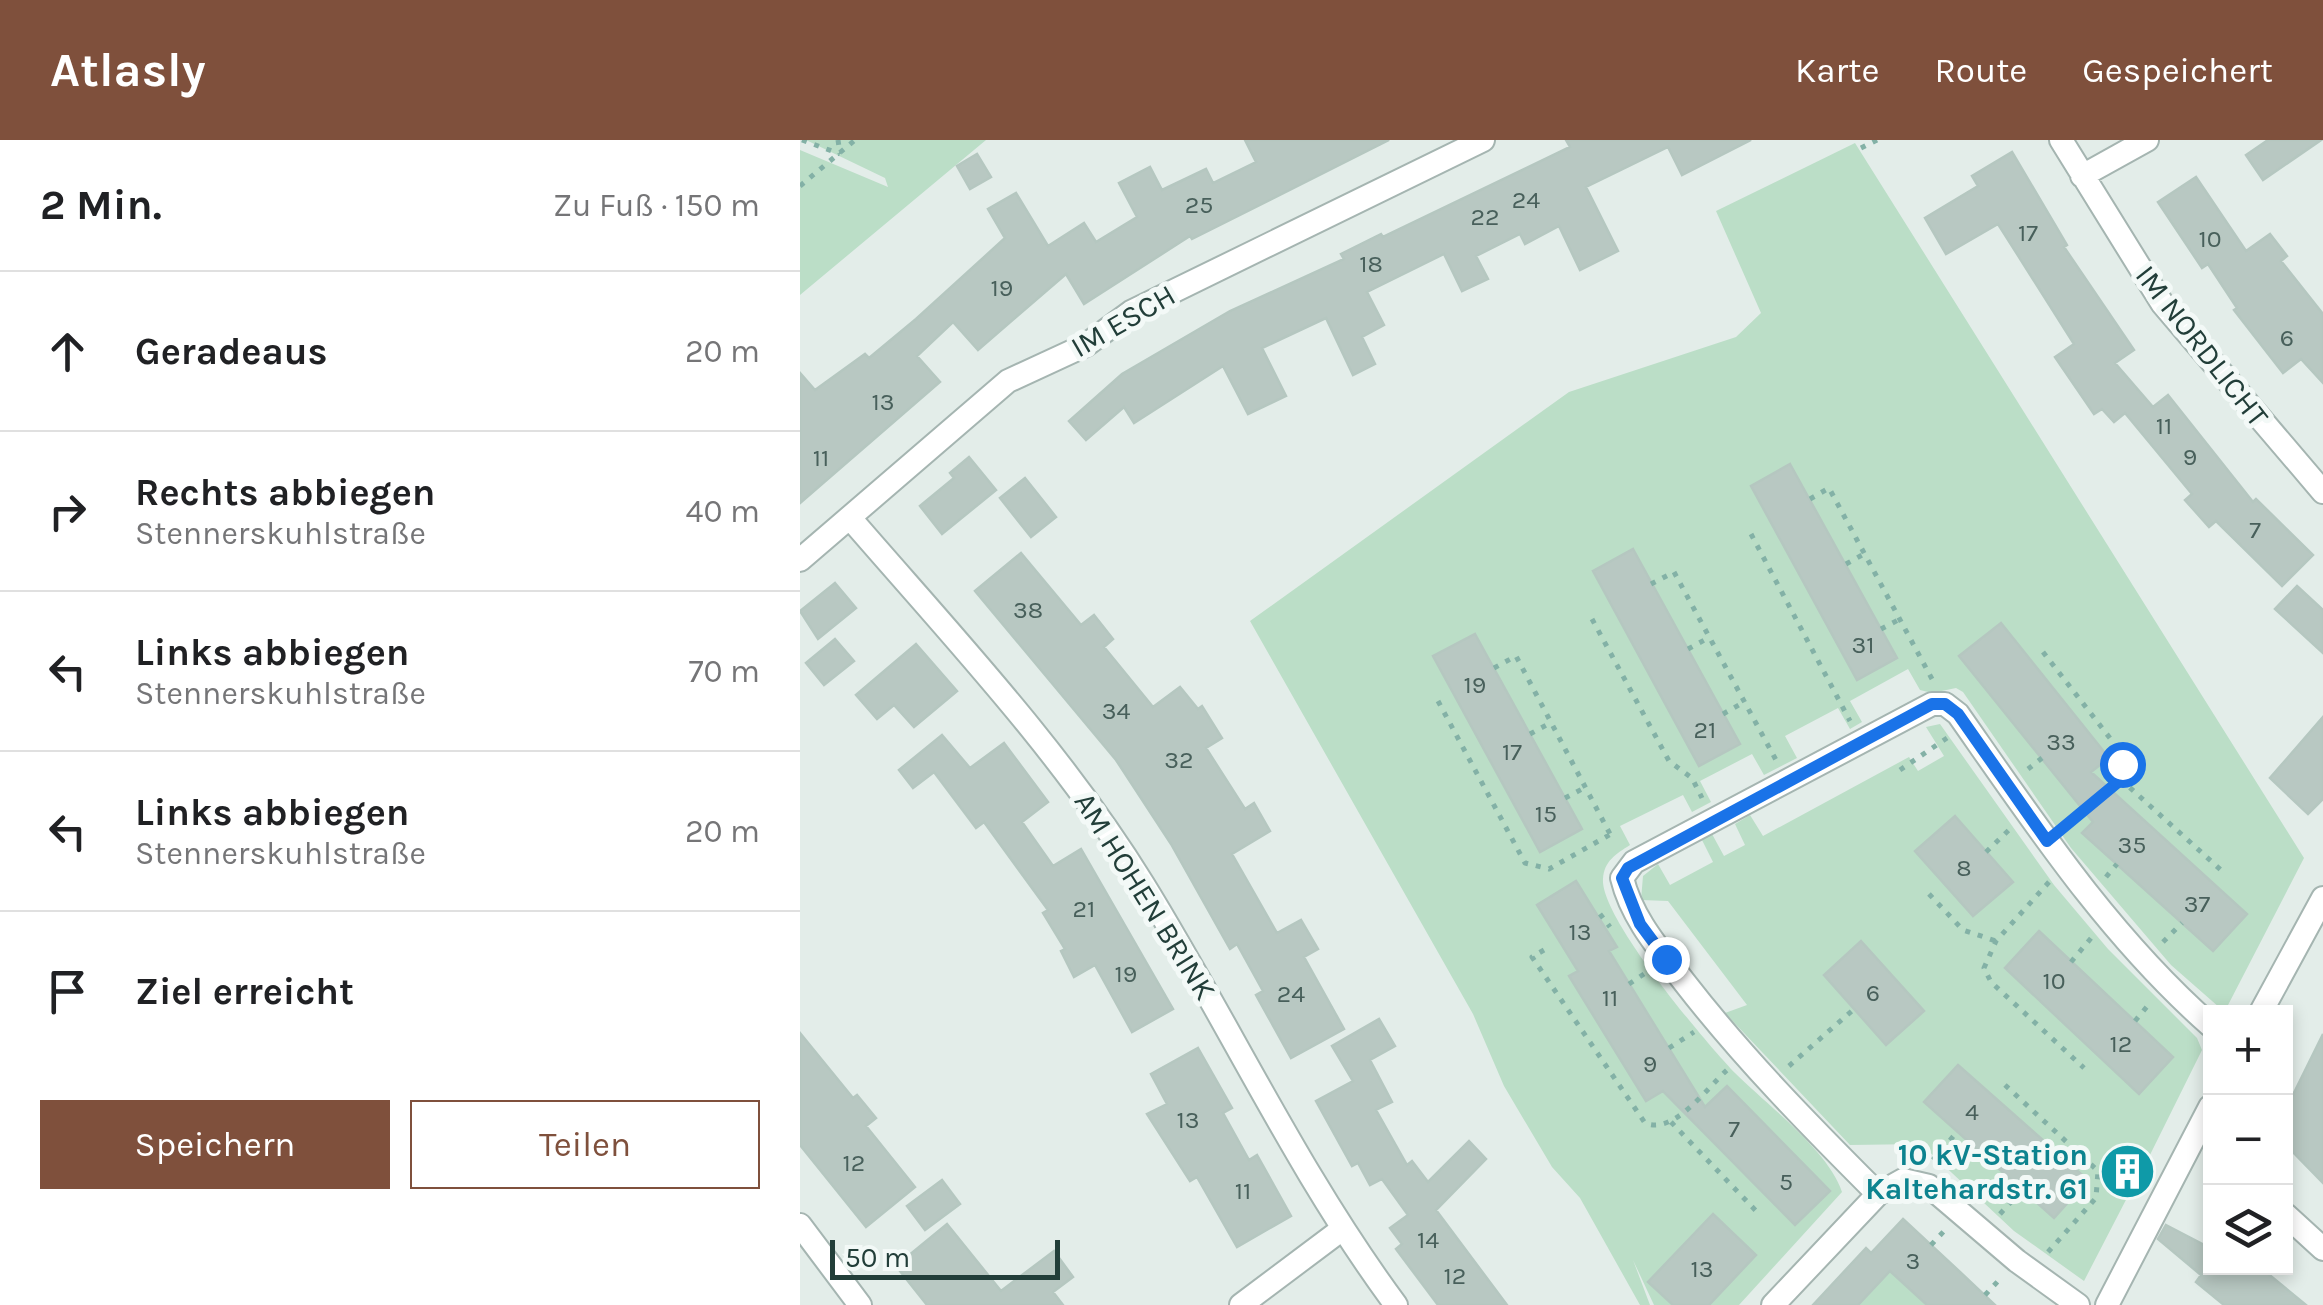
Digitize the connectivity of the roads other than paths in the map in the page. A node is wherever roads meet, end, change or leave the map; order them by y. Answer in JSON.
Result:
{"nodes":[{"id":1,"x":1483,"y":140,"type":"edge"},
{"id":2,"x":2061,"y":140,"type":"edge"},
{"id":3,"x":2147,"y":140,"type":"edge"},
{"id":4,"x":2082,"y":176,"type":"junction"},
{"id":5,"x":2323,"y":492,"type":"edge"},
{"id":6,"x":850,"y":518,"type":"junction"},
{"id":7,"x":800,"y":560,"type":"edge"},
{"id":8,"x":2323,"y":898,"type":"edge"},
{"id":9,"x":2264,"y":1005,"type":"edge"},
{"id":10,"x":2203,"y":1018,"type":"edge"},
{"id":11,"x":2202,"y":1149,"type":"edge"},
{"id":12,"x":1878,"y":1194,"type":"junction"},
{"id":13,"x":2293,"y":1222,"type":"edge"},
{"id":14,"x":800,"y":1225,"type":"edge"},
{"id":15,"x":1340,"y":1230,"type":"junction"},
{"id":16,"x":2323,"y":1248,"type":"edge"},
{"id":17,"x":860,"y":1305,"type":"edge"},
{"id":18,"x":1240,"y":1305,"type":"edge"},
{"id":19,"x":1396,"y":1305,"type":"edge"},
{"id":20,"x":1773,"y":1305,"type":"edge"},
{"id":21,"x":2078,"y":1305,"type":"edge"},
{"id":22,"x":2108,"y":1305,"type":"edge"}],
"edges":[{"from":1,"to":6,"type":"street","name":"IM ESCH"},
{"from":2,"to":4,"type":"street","name":"IM NORDLICHT"},
{"from":3,"to":4,"type":"street"},
{"from":4,"to":5,"type":"street","name":"IM NORDLICHT"},
{"from":6,"to":7,"type":"street","name":"IM ESCH"},
{"from":6,"to":15,"type":"street","name":"AM HOHEN BRINK"},
{"from":8,"to":9,"type":"street"},
{"from":10,"to":12,"type":"street"},
{"from":11,"to":22,"type":"street"},
{"from":12,"to":20,"type":"street"},
{"from":12,"to":21,"type":"street"},
{"from":13,"to":16,"type":"street"},
{"from":14,"to":17,"type":"street"},
{"from":15,"to":18,"type":"street"},
{"from":15,"to":19,"type":"street","name":"AM HOHEN BRINK"}]}
